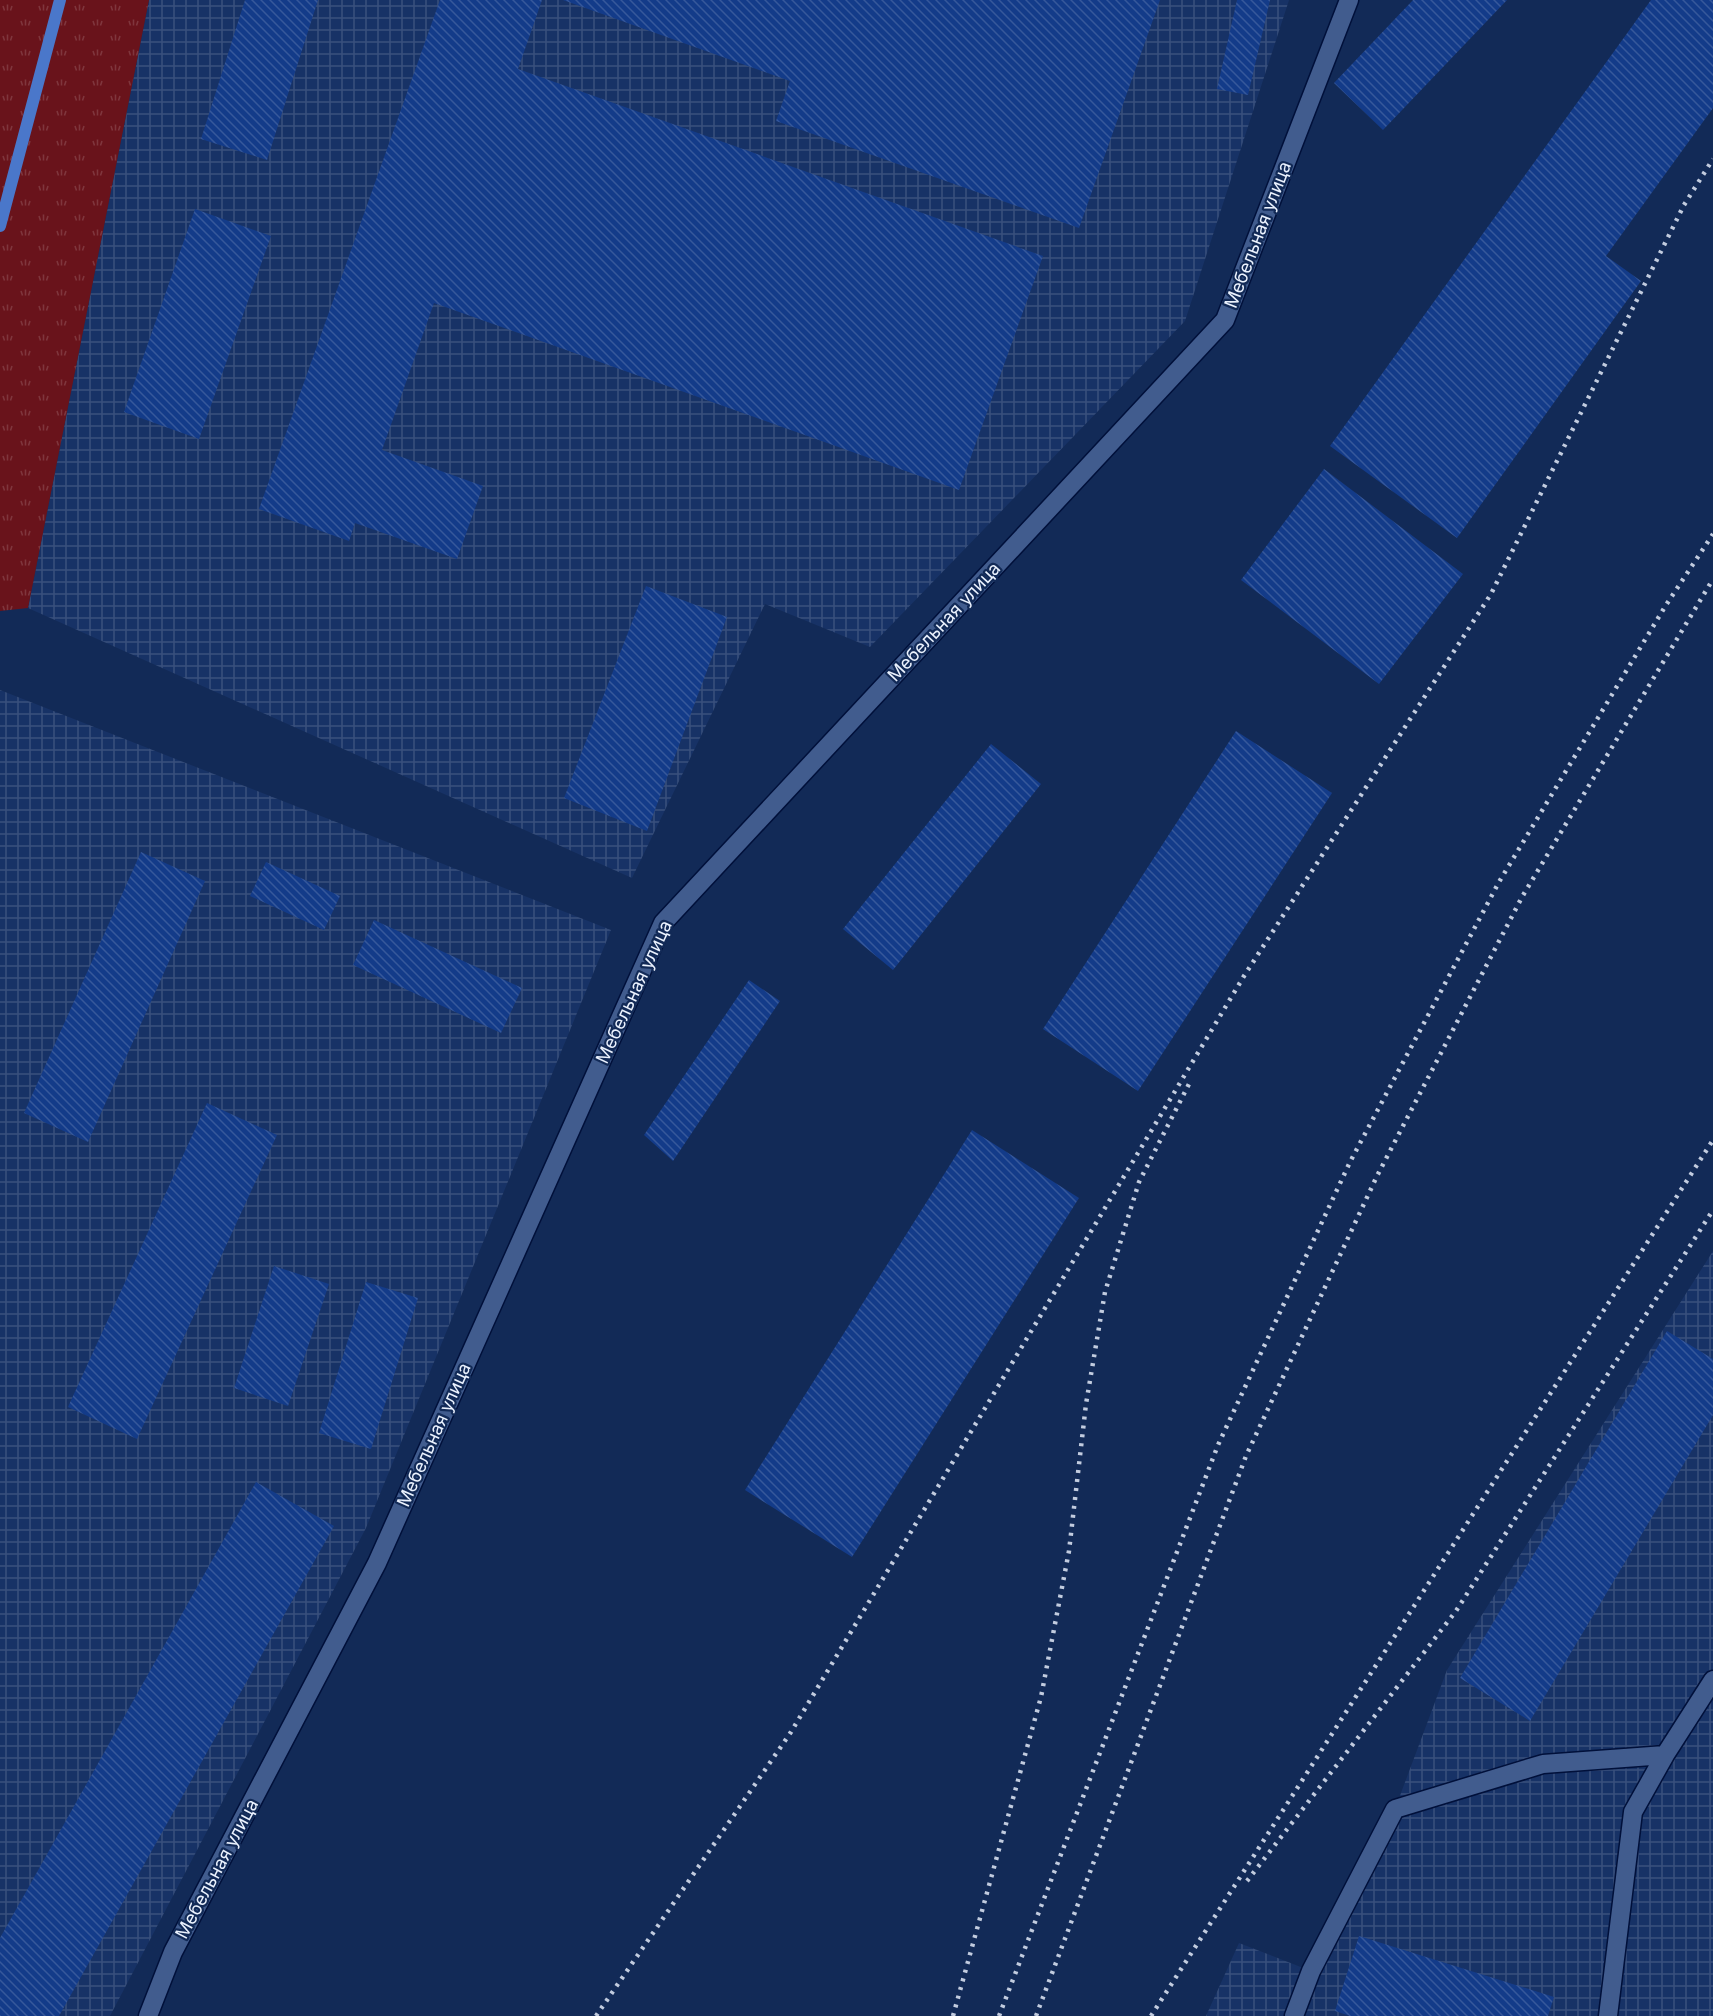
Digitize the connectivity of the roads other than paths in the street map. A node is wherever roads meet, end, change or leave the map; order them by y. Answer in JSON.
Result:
{"nodes":[{"id":1,"x":1350,"y":0,"type":"edge"},
{"id":2,"x":1713,"y":1680,"type":"edge"},
{"id":3,"x":1665,"y":1755,"type":"junction"},
{"id":4,"x":148,"y":2016,"type":"edge"},
{"id":5,"x":1294,"y":2016,"type":"edge"},
{"id":6,"x":1608,"y":2016,"type":"edge"}],
"edges":[{"from":1,"to":4,"type":"street","name":"Мебельная улица"},
{"from":2,"to":3,"type":"street"},
{"from":3,"to":5,"type":"street"},
{"from":3,"to":6,"type":"street"}]}
